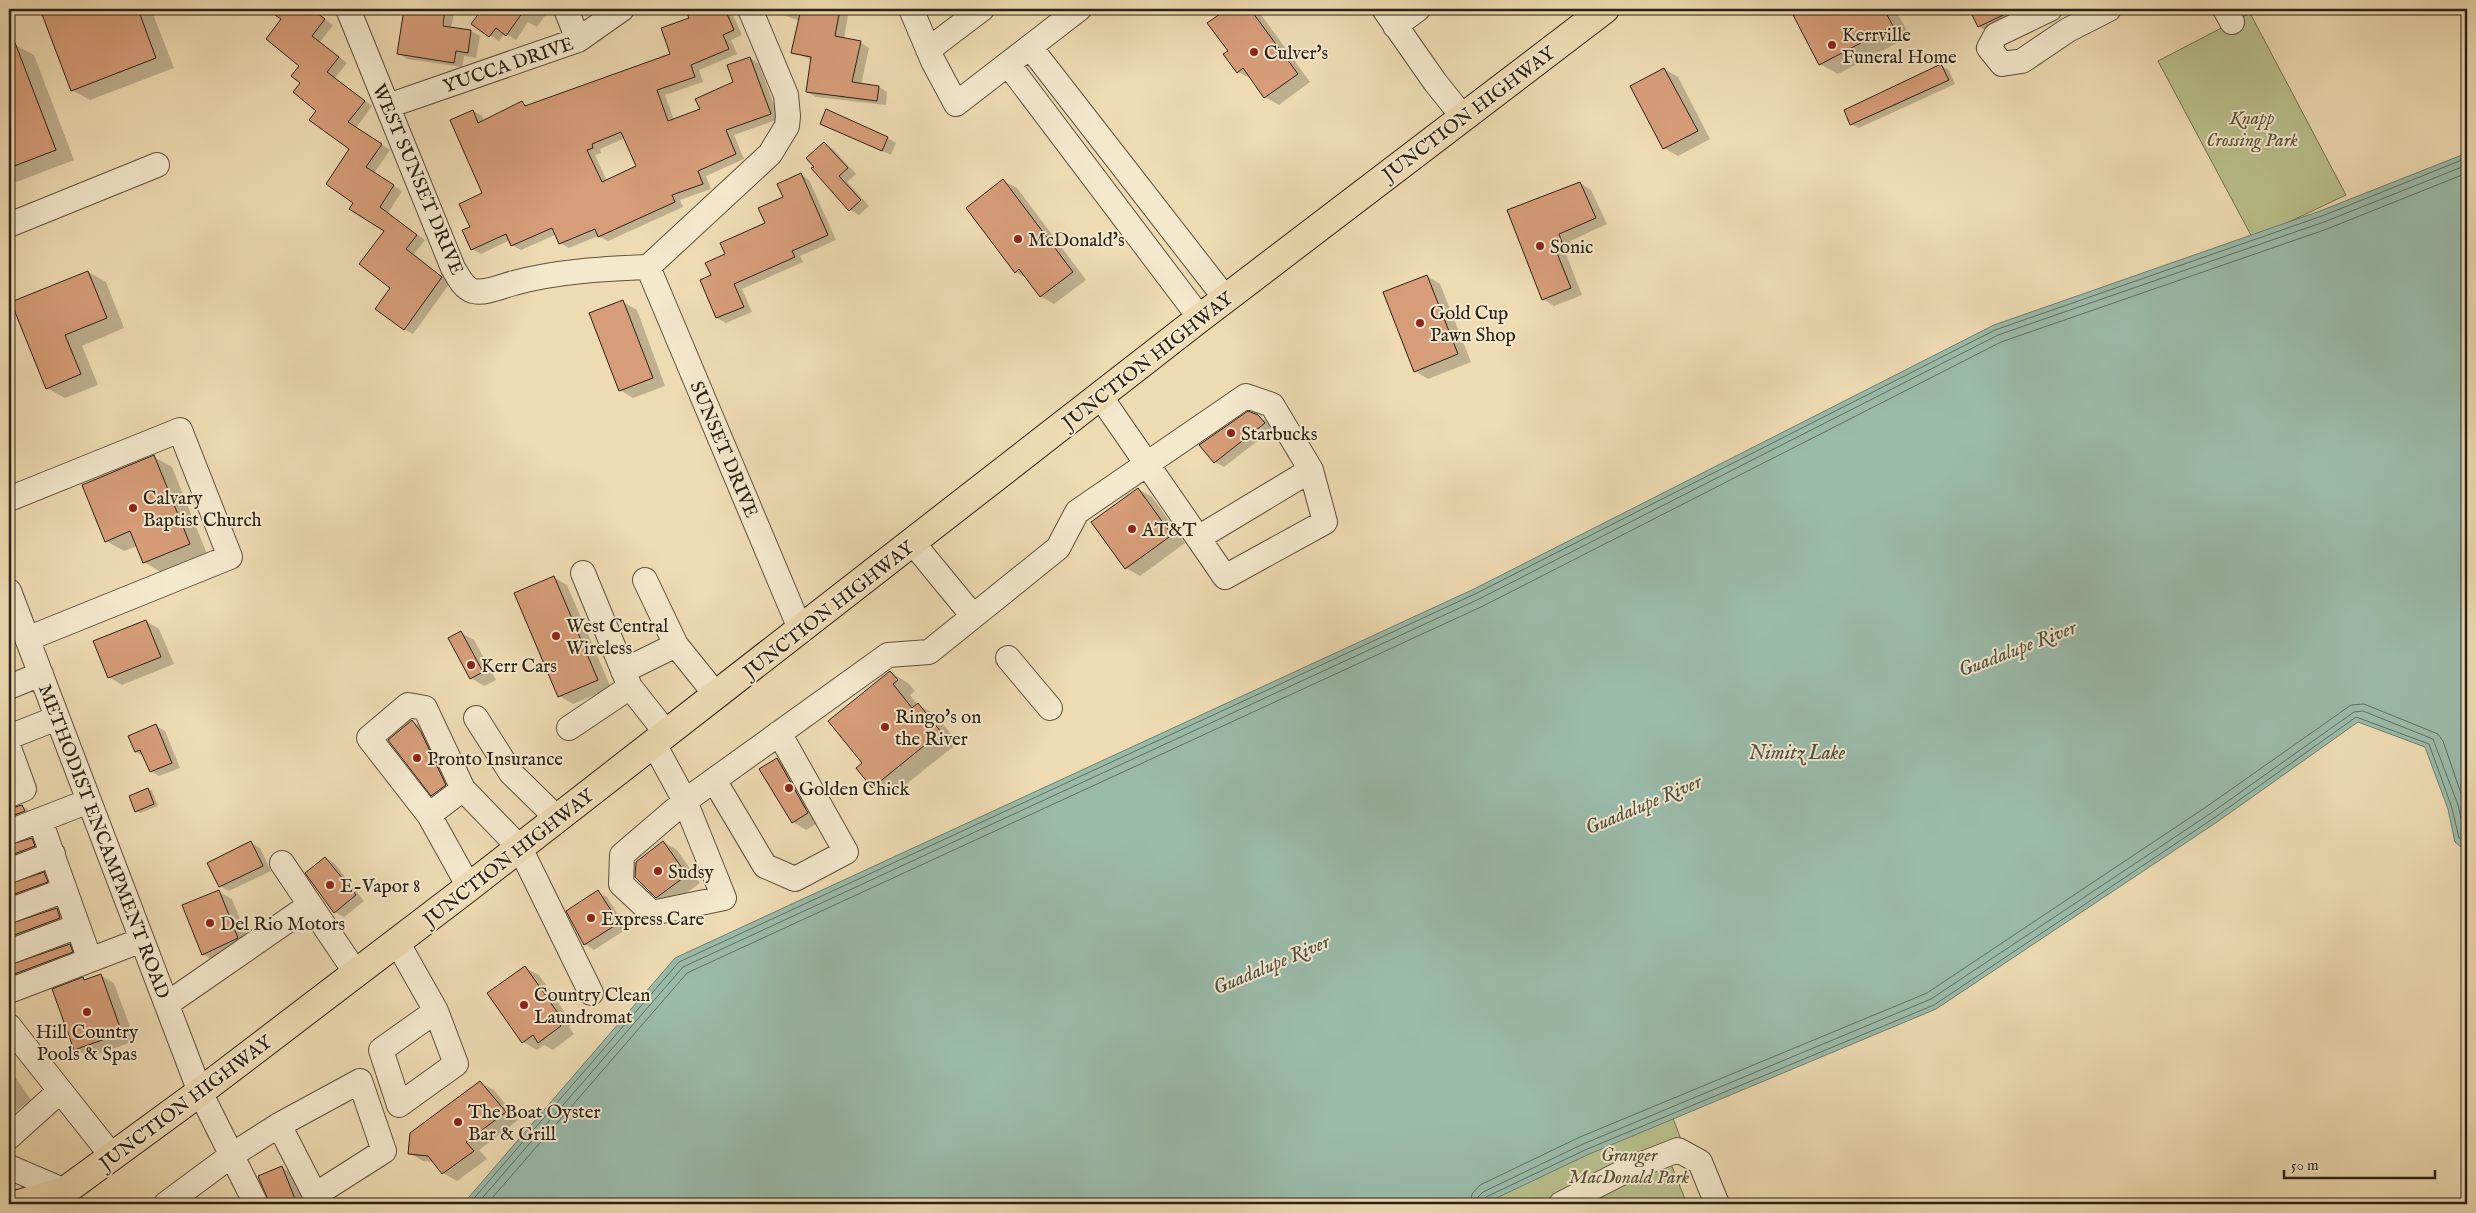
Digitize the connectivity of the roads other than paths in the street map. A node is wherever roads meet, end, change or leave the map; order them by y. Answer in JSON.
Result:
{"nodes":[{"id":1,"x":348,"y":9,"type":"edge"},
{"id":2,"x":566,"y":9,"type":"edge"},
{"id":3,"x":622,"y":9,"type":"edge"},
{"id":4,"x":750,"y":9,"type":"edge"},
{"id":5,"x":911,"y":9,"type":"edge"},
{"id":6,"x":982,"y":9,"type":"edge"},
{"id":7,"x":1079,"y":9,"type":"edge"},
{"id":8,"x":1418,"y":9,"type":"edge"},
{"id":9,"x":1605,"y":9,"type":"edge"},
{"id":10,"x":2050,"y":9,"type":"edge"},
{"id":11,"x":2057,"y":9,"type":"edge"},
{"id":12,"x":2097,"y":12,"type":"edge"},
{"id":13,"x":1390,"y":17,"type":"edge"},
{"id":14,"x":2068,"y":30,"type":"junction"},
{"id":15,"x":578,"y":40,"type":"junction"},
{"id":16,"x":1030,"y":47,"type":"junction"},
{"id":17,"x":928,"y":50,"type":"junction"},
{"id":18,"x":1008,"y":64,"type":"junction"},
{"id":19,"x":388,"y":106,"type":"junction"},
{"id":20,"x":1463,"y":117,"type":"junction"},
{"id":21,"x":157,"y":165,"type":"dead end"},
{"id":22,"x":9,"y":225,"type":"edge"},
{"id":23,"x":648,"y":267,"type":"junction"},
{"id":24,"x":1226,"y":299,"type":"junction"},
{"id":25,"x":1200,"y":318,"type":"junction"},
{"id":26,"x":1100,"y":396,"type":"junction"},
{"id":27,"x":1148,"y":464,"type":"junction"},
{"id":28,"x":1311,"y":470,"type":"junction"},
{"id":29,"x":9,"y":499,"type":"edge"},
{"id":30,"x":1198,"y":538,"type":"junction"},
{"id":31,"x":913,"y":543,"type":"junction"},
{"id":32,"x":583,"y":573,"type":"dead end"},
{"id":33,"x":645,"y":580,"type":"dead end"},
{"id":34,"x":9,"y":591,"type":"edge"},
{"id":35,"x":973,"y":616,"type":"junction"},
{"id":36,"x":801,"y":631,"type":"junction"},
{"id":37,"x":27,"y":639,"type":"junction"},
{"id":38,"x":676,"y":645,"type":"junction"},
{"id":39,"x":1008,"y":658,"type":"dead end"},
{"id":40,"x":41,"y":674,"type":"junction"},
{"id":41,"x":626,"y":679,"type":"junction"},
{"id":42,"x":9,"y":687,"type":"edge"},
{"id":43,"x":716,"y":696,"type":"junction"},
{"id":44,"x":1050,"y":708,"type":"dead end"},
{"id":45,"x":57,"y":718,"type":"junction"},
{"id":46,"x":476,"y":718,"type":"dead end"},
{"id":47,"x":569,"y":728,"type":"dead end"},
{"id":48,"x":779,"y":733,"type":"junction"},
{"id":49,"x":9,"y":736,"type":"edge"},
{"id":50,"x":660,"y":739,"type":"junction"},
{"id":51,"x":9,"y":748,"type":"edge"},
{"id":52,"x":714,"y":780,"type":"junction"},
{"id":53,"x":463,"y":789,"type":"junction"},
{"id":54,"x":9,"y":796,"type":"edge"},
{"id":55,"x":89,"y":801,"type":"junction"},
{"id":56,"x":685,"y":801,"type":"junction"},
{"id":57,"x":429,"y":815,"type":"junction"},
{"id":58,"x":558,"y":819,"type":"junction"},
{"id":59,"x":40,"y":820,"type":"junction"},
{"id":60,"x":9,"y":832,"type":"edge"},
{"id":61,"x":520,"y":848,"type":"junction"},
{"id":62,"x":53,"y":854,"type":"junction"},
{"id":63,"x":282,"y":863,"type":"dead end"},
{"id":64,"x":9,"y":871,"type":"edge"},
{"id":65,"x":469,"y":887,"type":"junction"},
{"id":66,"x":65,"y":890,"type":"junction"},
{"id":67,"x":310,"y":905,"type":"junction"},
{"id":68,"x":9,"y":911,"type":"edge"},
{"id":69,"x":78,"y":926,"type":"junction"},
{"id":70,"x":142,"y":940,"type":"junction"},
{"id":71,"x":397,"y":942,"type":"junction"},
{"id":72,"x":9,"y":952,"type":"edge"},
{"id":73,"x":90,"y":960,"type":"junction"},
{"id":74,"x":356,"y":973,"type":"junction"},
{"id":75,"x":9,"y":991,"type":"edge"},
{"id":76,"x":591,"y":993,"type":"dead end"},
{"id":77,"x":167,"y":1004,"type":"junction"},
{"id":78,"x":436,"y":1011,"type":"dead end"},
{"id":79,"x":9,"y":1026,"type":"edge"},
{"id":80,"x":60,"y":1091,"type":"junction"},
{"id":81,"x":200,"y":1092,"type":"junction"},
{"id":82,"x":279,"y":1125,"type":"junction"},
{"id":83,"x":9,"y":1137,"type":"edge"},
{"id":84,"x":293,"y":1152,"type":"junction"},
{"id":85,"x":232,"y":1154,"type":"junction"},
{"id":86,"x":112,"y":1156,"type":"junction"},
{"id":87,"x":9,"y":1167,"type":"edge"},
{"id":88,"x":56,"y":1198,"type":"edge"},
{"id":89,"x":19,"y":1204,"type":"edge"},
{"id":90,"x":166,"y":1204,"type":"edge"},
{"id":91,"x":256,"y":1204,"type":"edge"},
{"id":92,"x":306,"y":1204,"type":"edge"},
{"id":93,"x":1561,"y":1204,"type":"edge"},
{"id":94,"x":1717,"y":1204,"type":"edge"}],
"edges":[{"from":1,"to":19,"type":"street","name":"WEST SUNSET DRIVE"},
{"from":2,"to":15,"type":"street"},
{"from":3,"to":15,"type":"street","name":"YUCCA DRIVE"},
{"from":4,"to":23,"type":"street"},
{"from":5,"to":17,"type":"street"},
{"from":6,"to":17,"type":"street"},
{"from":7,"to":16,"type":"street"},
{"from":8,"to":13,"type":"street"},
{"from":9,"to":20,"type":"main road","name":"JUNCTION HIGHWAY"},
{"from":10,"to":14,"type":"street"},
{"from":11,"to":14,"type":"street"},
{"from":12,"to":14,"type":"street"},
{"from":13,"to":20,"type":"street"},
{"from":15,"to":19,"type":"street","name":"YUCCA DRIVE"},
{"from":16,"to":18,"type":"street"},
{"from":16,"to":24,"type":"street"},
{"from":17,"to":18,"type":"street"},
{"from":18,"to":25,"type":"street"},
{"from":19,"to":23,"type":"street","name":"WEST SUNSET DRIVE"},
{"from":20,"to":24,"type":"main road","name":"JUNCTION HIGHWAY"},
{"from":21,"to":22,"type":"street"},
{"from":23,"to":36,"type":"street","name":"SUNSET DRIVE"},
{"from":24,"to":25,"type":"main road","name":"JUNCTION HIGHWAY"},
{"from":25,"to":26,"type":"main road","name":"JUNCTION HIGHWAY"},
{"from":26,"to":27,"type":"street"},
{"from":26,"to":31,"type":"main road","name":"JUNCTION HIGHWAY"},
{"from":27,"to":28,"type":"street"},
{"from":27,"to":30,"type":"street"},
{"from":27,"to":35,"type":"street"},
{"from":28,"to":30,"type":"street"},
{"from":28,"to":30,"type":"street"},
{"from":29,"to":37,"type":"street"},
{"from":31,"to":35,"type":"street"},
{"from":31,"to":36,"type":"main road","name":"JUNCTION HIGHWAY"},
{"from":32,"to":41,"type":"street"},
{"from":33,"to":38,"type":"street"},
{"from":34,"to":37,"type":"street","name":"METHODIST ENCAMPMENT ROAD"},
{"from":35,"to":48,"type":"street"},
{"from":36,"to":43,"type":"main road","name":"JUNCTION HIGHWAY"},
{"from":37,"to":40,"type":"street","name":"METHODIST ENCAMPMENT ROAD"},
{"from":38,"to":41,"type":"street"},
{"from":38,"to":43,"type":"street"},
{"from":39,"to":44,"type":"street"},
{"from":40,"to":42,"type":"street"},
{"from":40,"to":45,"type":"street","name":"METHODIST ENCAMPMENT ROAD"},
{"from":41,"to":47,"type":"street"},
{"from":41,"to":50,"type":"street"},
{"from":43,"to":50,"type":"main road","name":"JUNCTION HIGHWAY"},
{"from":45,"to":49,"type":"street"},
{"from":45,"to":55,"type":"street","name":"METHODIST ENCAMPMENT ROAD"},
{"from":46,"to":58,"type":"street"},
{"from":48,"to":52,"type":"street"},
{"from":48,"to":52,"type":"street"},
{"from":50,"to":56,"type":"street"},
{"from":50,"to":58,"type":"main road","name":"JUNCTION HIGHWAY"},
{"from":51,"to":54,"type":"street"},
{"from":52,"to":56,"type":"street"},
{"from":53,"to":57,"type":"street"},
{"from":53,"to":57,"type":"street"},
{"from":53,"to":61,"type":"street"},
{"from":55,"to":59,"type":"street"},
{"from":55,"to":70,"type":"street","name":"METHODIST ENCAMPMENT ROAD"},
{"from":56,"to":56,"type":"street"},
{"from":57,"to":65,"type":"street"},
{"from":58,"to":61,"type":"main road","name":"JUNCTION HIGHWAY"},
{"from":59,"to":60,"type":"street"},
{"from":59,"to":62,"type":"street"},
{"from":61,"to":65,"type":"main road","name":"JUNCTION HIGHWAY"},
{"from":61,"to":76,"type":"street"},
{"from":62,"to":64,"type":"street"},
{"from":62,"to":66,"type":"street"},
{"from":63,"to":67,"type":"street"},
{"from":65,"to":71,"type":"main road","name":"JUNCTION HIGHWAY"},
{"from":66,"to":68,"type":"street"},
{"from":66,"to":69,"type":"street"},
{"from":67,"to":74,"type":"street"},
{"from":67,"to":77,"type":"street"},
{"from":69,"to":72,"type":"street"},
{"from":69,"to":73,"type":"street"},
{"from":70,"to":73,"type":"street"},
{"from":70,"to":77,"type":"street","name":"METHODIST ENCAMPMENT ROAD"},
{"from":71,"to":74,"type":"main road","name":"JUNCTION HIGHWAY"},
{"from":71,"to":78,"type":"street"},
{"from":73,"to":75,"type":"street"},
{"from":74,"to":81,"type":"main road","name":"JUNCTION HIGHWAY"},
{"from":77,"to":81,"type":"street","name":"METHODIST ENCAMPMENT ROAD"},
{"from":79,"to":80,"type":"street"},
{"from":80,"to":83,"type":"street"},
{"from":80,"to":86,"type":"street"},
{"from":81,"to":85,"type":"street","name":"METHODIST ENCAMPMENT ROAD"},
{"from":81,"to":86,"type":"main road","name":"JUNCTION HIGHWAY"},
{"from":82,"to":84,"type":"street"},
{"from":82,"to":84,"type":"street"},
{"from":82,"to":85,"type":"street"},
{"from":84,"to":92,"type":"street"},
{"from":85,"to":90,"type":"street"},
{"from":85,"to":91,"type":"street","name":"METHODIST ENCAMPMENT ROAD"},
{"from":86,"to":88,"type":"main road","name":"JUNCTION HIGHWAY"},
{"from":87,"to":88,"type":"street"},
{"from":88,"to":89,"type":"main road"},
{"from":93,"to":94,"type":"street"}]}
